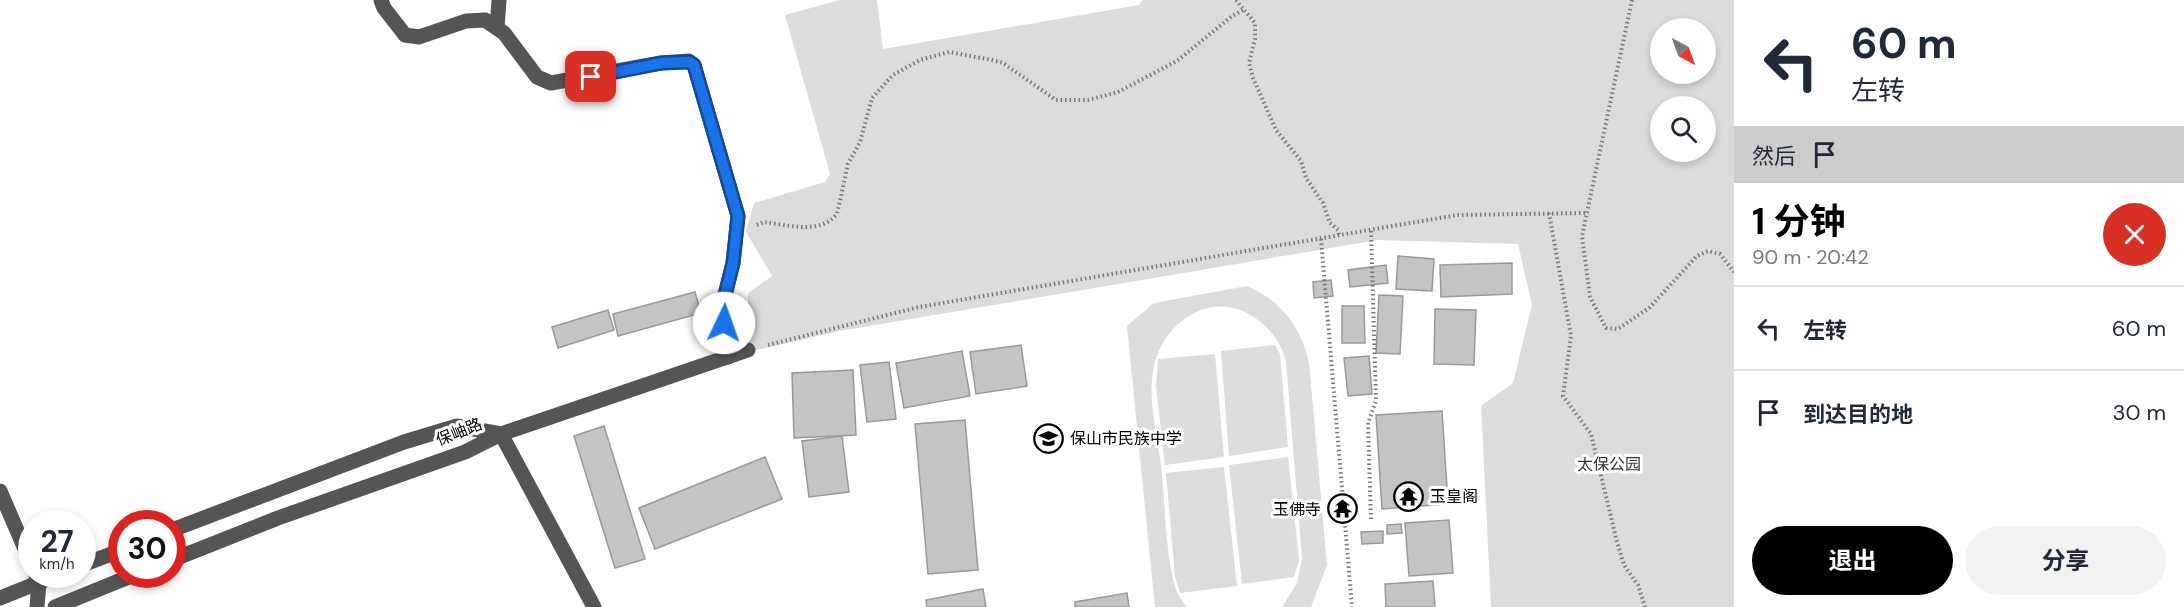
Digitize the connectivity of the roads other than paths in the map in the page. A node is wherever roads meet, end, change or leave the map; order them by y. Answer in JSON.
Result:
{"nodes":[{"id":1,"x":381,"y":0,"type":"edge"},
{"id":2,"x":499,"y":0,"type":"edge"},
{"id":3,"x":497,"y":28,"type":"junction"},
{"id":4,"x":748,"y":350,"type":"road end"},
{"id":5,"x":729,"y":357,"type":"junction"},
{"id":6,"x":501,"y":434,"type":"junction"},
{"id":7,"x":0,"y":491,"type":"edge"},
{"id":8,"x":186,"y":525,"type":"edge"},
{"id":9,"x":18,"y":533,"type":"edge"},
{"id":10,"x":186,"y":554,"type":"edge"},
{"id":11,"x":108,"y":585,"type":"edge"},
{"id":12,"x":19,"y":588,"type":"edge"},
{"id":13,"x":37,"y":588,"type":"edge"},
{"id":14,"x":0,"y":598,"type":"edge"},
{"id":15,"x":37,"y":607,"type":"edge"},
{"id":16,"x":55,"y":607,"type":"edge"},
{"id":17,"x":594,"y":607,"type":"edge"}],
"edges":[{"from":1,"to":3,"type":"street"},
{"from":2,"to":3,"type":"street"},
{"from":3,"to":5,"type":"street"},
{"from":4,"to":5,"type":"street"},
{"from":5,"to":6,"type":"street"},
{"from":6,"to":8,"type":"street","name":"保岫路"},
{"from":6,"to":10,"type":"street","name":"保岫路"},
{"from":6,"to":17,"type":"street"},
{"from":7,"to":9,"type":"street"},
{"from":11,"to":16,"type":"street"},
{"from":12,"to":14,"type":"street"},
{"from":13,"to":15,"type":"street"}]}
